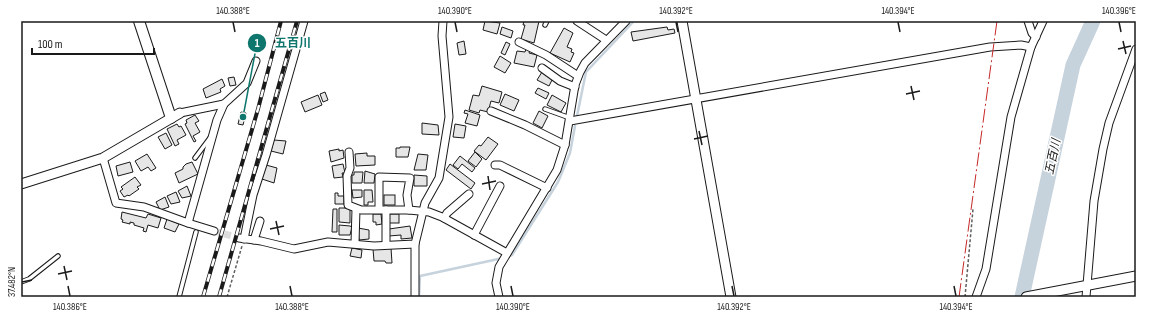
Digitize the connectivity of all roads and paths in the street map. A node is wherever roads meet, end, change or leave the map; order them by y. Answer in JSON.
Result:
{"nodes":[{"id":1,"x":139,"y":21,"type":"edge"},
{"id":2,"x":304,"y":21,"type":"edge"},
{"id":3,"x":443,"y":21,"type":"edge"},
{"id":4,"x":578,"y":21,"type":"edge"},
{"id":5,"x":626,"y":21,"type":"edge"},
{"id":6,"x":682,"y":21,"type":"edge"},
{"id":7,"x":1028,"y":21,"type":"edge"},
{"id":8,"x":1043,"y":21,"type":"edge"},
{"id":9,"x":1036,"y":37,"type":"junction"},
{"id":10,"x":606,"y":40,"type":"junction"},
{"id":11,"x":519,"y":42,"type":"dead end"},
{"id":12,"x":1031,"y":47,"type":"junction"},
{"id":13,"x":1136,"y":49,"type":"edge"},
{"id":14,"x":256,"y":61,"type":"dead end"},
{"id":15,"x":542,"y":68,"type":"dead end"},
{"id":16,"x":578,"y":76,"type":"junction"},
{"id":17,"x":575,"y":87,"type":"junction"},
{"id":18,"x":695,"y":99,"type":"junction"},
{"id":19,"x":224,"y":104,"type":"junction"},
{"id":20,"x":545,"y":110,"type":"dead end"},
{"id":21,"x":491,"y":111,"type":"dead end"},
{"id":22,"x":180,"y":113,"type":"joint"},
{"id":23,"x":171,"y":118,"type":"junction"},
{"id":24,"x":570,"y":120,"type":"junction"},
{"id":25,"x":212,"y":137,"type":"junction"},
{"id":26,"x":565,"y":145,"type":"junction"},
{"id":27,"x":349,"y":152,"type":"dead end"},
{"id":28,"x":104,"y":158,"type":"junction"},
{"id":29,"x":195,"y":158,"type":"dead end"},
{"id":30,"x":495,"y":165,"type":"dead end"},
{"id":31,"x":21,"y":184,"type":"edge"},
{"id":32,"x":500,"y":186,"type":"dead end"},
{"id":33,"x":547,"y":188,"type":"junction"},
{"id":34,"x":468,"y":194,"type":"dead end"},
{"id":35,"x":356,"y":209,"type":"junction"},
{"id":36,"x":383,"y":209,"type":"junction"},
{"id":37,"x":973,"y":209,"type":"dead end"},
{"id":38,"x":409,"y":210,"type":"junction"},
{"id":39,"x":423,"y":211,"type":"junction"},
{"id":40,"x":444,"y":218,"type":"junction"},
{"id":41,"x":260,"y":221,"type":"dead end"},
{"id":42,"x":188,"y":223,"type":"junction"},
{"id":43,"x":214,"y":231,"type":"tunnel mouth"},
{"id":44,"x":196,"y":232,"type":"dead end"},
{"id":45,"x":474,"y":235,"type":"junction"},
{"id":46,"x":242,"y":238,"type":"junction"},
{"id":47,"x":254,"y":240,"type":"junction"},
{"id":48,"x":355,"y":243,"type":"junction"},
{"id":49,"x":386,"y":244,"type":"junction"},
{"id":50,"x":415,"y":244,"type":"junction"},
{"id":51,"x":506,"y":254,"type":"junction"},
{"id":52,"x":58,"y":256,"type":"dead end"},
{"id":53,"x":1136,"y":276,"type":"edge"},
{"id":54,"x":21,"y":282,"type":"edge"},
{"id":55,"x":1086,"y":285,"type":"junction"},
{"id":56,"x":179,"y":297,"type":"edge"},
{"id":57,"x":227,"y":297,"type":"edge"},
{"id":58,"x":415,"y":297,"type":"edge"},
{"id":59,"x":499,"y":297,"type":"edge"},
{"id":60,"x":731,"y":297,"type":"edge"},
{"id":61,"x":965,"y":297,"type":"edge"},
{"id":62,"x":976,"y":297,"type":"edge"},
{"id":63,"x":1026,"y":297,"type":"edge"},
{"id":64,"x":1086,"y":297,"type":"edge"}],
"edges":[{"from":1,"to":23,"type":"main road"},
{"from":2,"to":46,"type":"street"},
{"from":3,"to":39,"type":"street"},
{"from":4,"to":10,"type":"street"},
{"from":5,"to":10,"type":"street"},
{"from":6,"to":18,"type":"street"},
{"from":7,"to":9,"type":"street"},
{"from":8,"to":9,"type":"street"},
{"from":9,"to":12,"type":"street"},
{"from":10,"to":16,"type":"street"},
{"from":11,"to":16,"type":"street"},
{"from":12,"to":18,"type":"street"},
{"from":12,"to":62,"type":"street"},
{"from":13,"to":55,"type":"street"},
{"from":14,"to":19,"type":"street"},
{"from":15,"to":17,"type":"street"},
{"from":16,"to":17,"type":"street"},
{"from":17,"to":24,"type":"street"},
{"from":18,"to":24,"type":"street"},
{"from":18,"to":60,"type":"street"},
{"from":19,"to":22,"type":"street"},
{"from":19,"to":25,"type":"street"},
{"from":20,"to":24,"type":"lane"},
{"from":21,"to":26,"type":"street"},
{"from":22,"to":23,"type":"street"},
{"from":23,"to":28,"type":"street"},
{"from":24,"to":26,"type":"street"},
{"from":25,"to":29,"type":"lane"},
{"from":25,"to":42,"type":"street"},
{"from":26,"to":33,"type":"street"},
{"from":27,"to":35,"type":"street"},
{"from":28,"to":31,"type":"street"},
{"from":28,"to":42,"type":"street"},
{"from":30,"to":33,"type":"street"},
{"from":32,"to":45,"type":"street"},
{"from":33,"to":51,"type":"street"},
{"from":34,"to":40,"type":"street"},
{"from":35,"to":36,"type":"street"},
{"from":35,"to":48,"type":"street"},
{"from":36,"to":38,"type":"street"},
{"from":36,"to":38,"type":"street"},
{"from":36,"to":49,"type":"street"},
{"from":37,"to":61,"type":"path"},
{"from":38,"to":39,"type":"street"},
{"from":39,"to":40,"type":"street"},
{"from":39,"to":50,"type":"street"},
{"from":40,"to":45,"type":"street"},
{"from":41,"to":47,"type":"street"},
{"from":42,"to":43,"type":"street"},
{"from":44,"to":56,"type":"lane"},
{"from":45,"to":51,"type":"street"},
{"from":46,"to":47,"type":"street"},
{"from":46,"to":57,"type":"path"},
{"from":47,"to":48,"type":"street"},
{"from":48,"to":49,"type":"street"},
{"from":49,"to":50,"type":"street"},
{"from":50,"to":58,"type":"street"},
{"from":51,"to":59,"type":"street"},
{"from":52,"to":54,"type":"lane"},
{"from":53,"to":55,"type":"street"},
{"from":55,"to":63,"type":"street"},
{"from":55,"to":64,"type":"street"}]}
